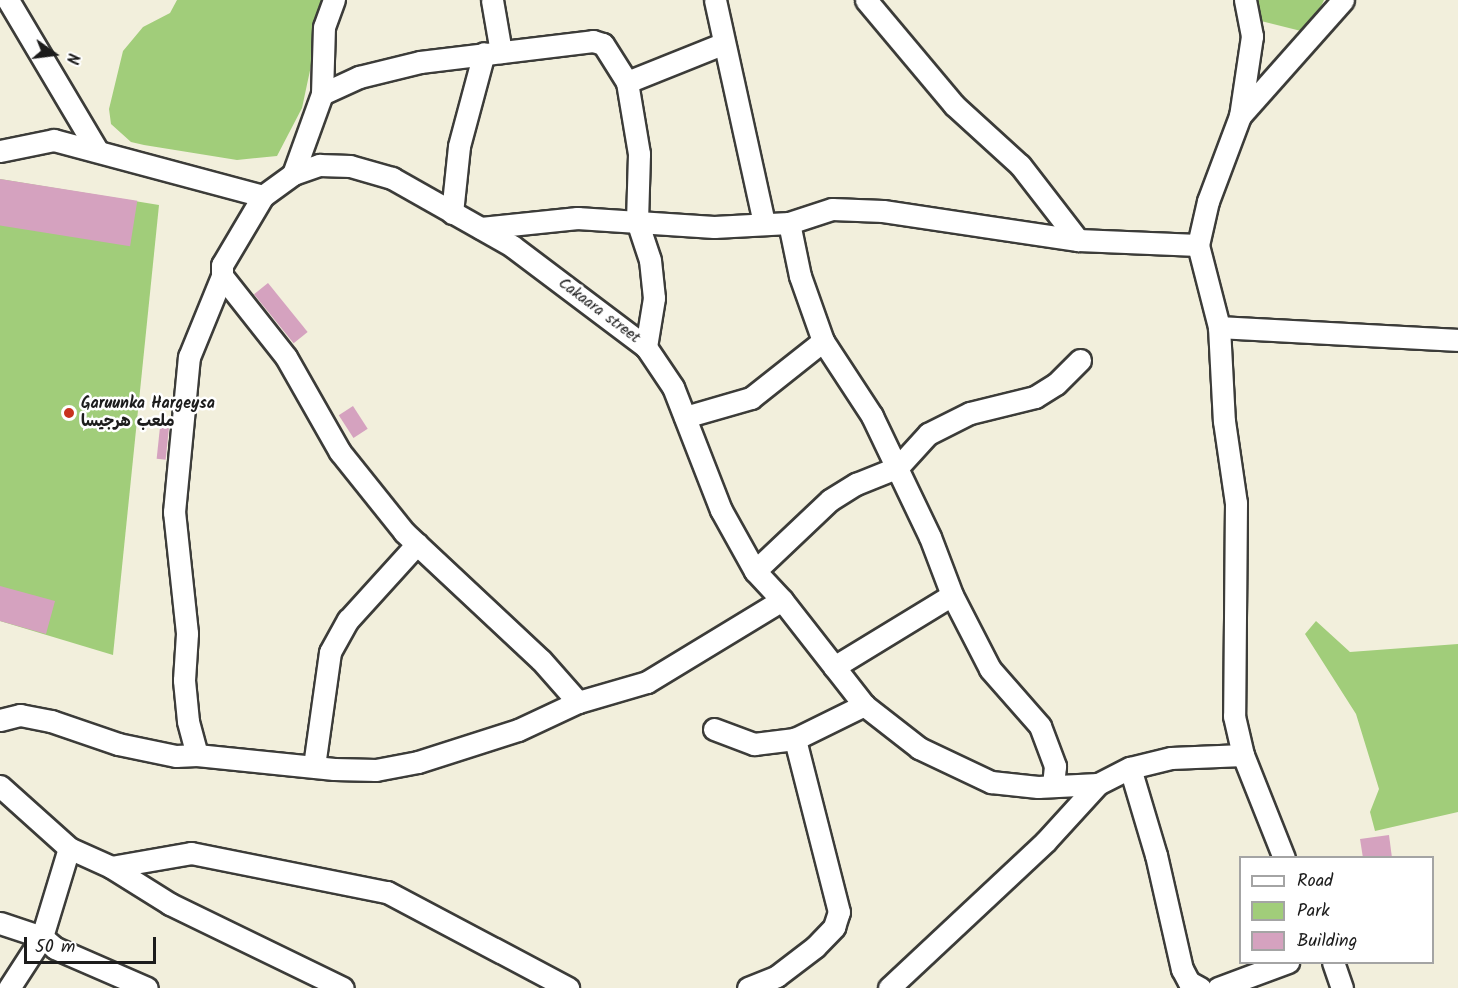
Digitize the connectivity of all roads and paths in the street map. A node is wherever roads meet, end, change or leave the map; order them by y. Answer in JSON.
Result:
{"nodes":[{"id":1,"x":8,"y":0,"type":"edge"},
{"id":2,"x":334,"y":0,"type":"edge"},
{"id":3,"x":492,"y":0,"type":"edge"},
{"id":4,"x":715,"y":0,"type":"edge"},
{"id":5,"x":866,"y":0,"type":"edge"},
{"id":6,"x":1245,"y":0,"type":"edge"},
{"id":7,"x":1343,"y":0,"type":"edge"},
{"id":8,"x":722,"y":44,"type":"junction"},
{"id":9,"x":493,"y":52,"type":"junction"},
{"id":10,"x":627,"y":82,"type":"junction"},
{"id":11,"x":322,"y":94,"type":"junction"},
{"id":12,"x":1240,"y":116,"type":"junction"},
{"id":13,"x":97,"y":150,"type":"junction"},
{"id":14,"x":0,"y":151,"type":"edge"},
{"id":15,"x":294,"y":174,"type":"junction"},
{"id":16,"x":262,"y":196,"type":"junction"},
{"id":17,"x":452,"y":213,"type":"junction"},
{"id":18,"x":637,"y":221,"type":"junction"},
{"id":19,"x":764,"y":222,"type":"junction"},
{"id":20,"x":789,"y":223,"type":"junction"},
{"id":21,"x":481,"y":228,"type":"junction"},
{"id":22,"x":1078,"y":240,"type":"junction"},
{"id":23,"x":1198,"y":245,"type":"junction"},
{"id":24,"x":222,"y":276,"type":"junction"},
{"id":25,"x":1219,"y":327,"type":"junction"},
{"id":26,"x":1458,"y":340,"type":"edge"},
{"id":27,"x":823,"y":341,"type":"junction"},
{"id":28,"x":646,"y":347,"type":"junction"},
{"id":29,"x":1080,"y":360,"type":"dead end"},
{"id":30,"x":685,"y":417,"type":"junction"},
{"id":31,"x":898,"y":467,"type":"junction"},
{"id":32,"x":417,"y":544,"type":"junction"},
{"id":33,"x":755,"y":571,"type":"junction"},
{"id":34,"x":952,"y":595,"type":"junction"},
{"id":35,"x":782,"y":600,"type":"junction"},
{"id":36,"x":834,"y":667,"type":"junction"},
{"id":37,"x":578,"y":702,"type":"junction"},
{"id":38,"x":864,"y":705,"type":"junction"},
{"id":39,"x":0,"y":720,"type":"edge"},
{"id":40,"x":714,"y":729,"type":"dead end"},
{"id":41,"x":795,"y":739,"type":"junction"},
{"id":42,"x":197,"y":755,"type":"junction"},
{"id":43,"x":1243,"y":755,"type":"junction"},
{"id":44,"x":314,"y":766,"type":"junction"},
{"id":45,"x":1130,"y":768,"type":"junction"},
{"id":46,"x":1098,"y":784,"type":"junction"},
{"id":47,"x":1053,"y":785,"type":"junction"},
{"id":48,"x":0,"y":786,"type":"edge"},
{"id":49,"x":69,"y":848,"type":"junction"},
{"id":50,"x":1283,"y":856,"type":"edge"},
{"id":51,"x":111,"y":867,"type":"junction"},
{"id":52,"x":0,"y":923,"type":"edge"},
{"id":53,"x":42,"y":937,"type":"junction"},
{"id":54,"x":1285,"y":964,"type":"edge"},
{"id":55,"x":1333,"y":964,"type":"edge"},
{"id":56,"x":1188,"y":986,"type":"edge"},
{"id":57,"x":9,"y":988,"type":"edge"},
{"id":58,"x":147,"y":988,"type":"edge"},
{"id":59,"x":343,"y":988,"type":"edge"},
{"id":60,"x":568,"y":988,"type":"edge"},
{"id":61,"x":748,"y":988,"type":"edge"},
{"id":62,"x":889,"y":988,"type":"edge"},
{"id":63,"x":1218,"y":988,"type":"edge"},
{"id":64,"x":1342,"y":988,"type":"edge"}],
"edges":[{"from":1,"to":13,"type":"street"},
{"from":2,"to":11,"type":"street"},
{"from":3,"to":9,"type":"street"},
{"from":4,"to":8,"type":"street"},
{"from":5,"to":22,"type":"street"},
{"from":6,"to":12,"type":"street"},
{"from":7,"to":12,"type":"street"},
{"from":8,"to":10,"type":"street"},
{"from":8,"to":19,"type":"street"},
{"from":9,"to":10,"type":"street"},
{"from":9,"to":11,"type":"street"},
{"from":9,"to":17,"type":"street"},
{"from":10,"to":18,"type":"street"},
{"from":11,"to":15,"type":"street"},
{"from":12,"to":23,"type":"street"},
{"from":13,"to":14,"type":"street"},
{"from":13,"to":16,"type":"street"},
{"from":15,"to":16,"type":"street","name":"Cakaara street"},
{"from":15,"to":17,"type":"street","name":"Cakaara street"},
{"from":16,"to":24,"type":"street"},
{"from":17,"to":21,"type":"street","name":"Cakaara street"},
{"from":18,"to":19,"type":"street"},
{"from":18,"to":21,"type":"street"},
{"from":18,"to":28,"type":"street"},
{"from":19,"to":20,"type":"street"},
{"from":20,"to":22,"type":"street"},
{"from":20,"to":27,"type":"street"},
{"from":21,"to":28,"type":"street","name":"Cakaara street"},
{"from":22,"to":23,"type":"street"},
{"from":23,"to":25,"type":"street"},
{"from":24,"to":32,"type":"street"},
{"from":24,"to":42,"type":"street"},
{"from":25,"to":26,"type":"street"},
{"from":25,"to":43,"type":"street"},
{"from":27,"to":30,"type":"street"},
{"from":27,"to":31,"type":"street"},
{"from":28,"to":30,"type":"street","name":"Cakaara street"},
{"from":29,"to":31,"type":"street"},
{"from":30,"to":33,"type":"street","name":"Cakaara street"},
{"from":31,"to":33,"type":"street"},
{"from":31,"to":34,"type":"street"},
{"from":32,"to":37,"type":"street"},
{"from":32,"to":44,"type":"street"},
{"from":33,"to":35,"type":"street","name":"Cakaara street"},
{"from":34,"to":36,"type":"street"},
{"from":34,"to":47,"type":"street"},
{"from":35,"to":36,"type":"street","name":"Cakaara street"},
{"from":35,"to":37,"type":"street"},
{"from":36,"to":38,"type":"street","name":"Cakaara street"},
{"from":37,"to":44,"type":"street"},
{"from":38,"to":41,"type":"street"},
{"from":38,"to":47,"type":"street","name":"Cakaara street"},
{"from":39,"to":42,"type":"street"},
{"from":40,"to":41,"type":"street"},
{"from":41,"to":61,"type":"street"},
{"from":42,"to":44,"type":"street"},
{"from":43,"to":45,"type":"street"},
{"from":43,"to":50,"type":"street"},
{"from":45,"to":46,"type":"street"},
{"from":45,"to":56,"type":"street"},
{"from":46,"to":47,"type":"street","name":"Cakaara street"},
{"from":46,"to":62,"type":"street"},
{"from":48,"to":49,"type":"street"},
{"from":49,"to":51,"type":"street"},
{"from":49,"to":53,"type":"street"},
{"from":51,"to":59,"type":"street"},
{"from":51,"to":60,"type":"street"},
{"from":52,"to":53,"type":"street"},
{"from":53,"to":57,"type":"street"},
{"from":53,"to":58,"type":"street"},
{"from":54,"to":63,"type":"street"},
{"from":55,"to":64,"type":"street"}]}
